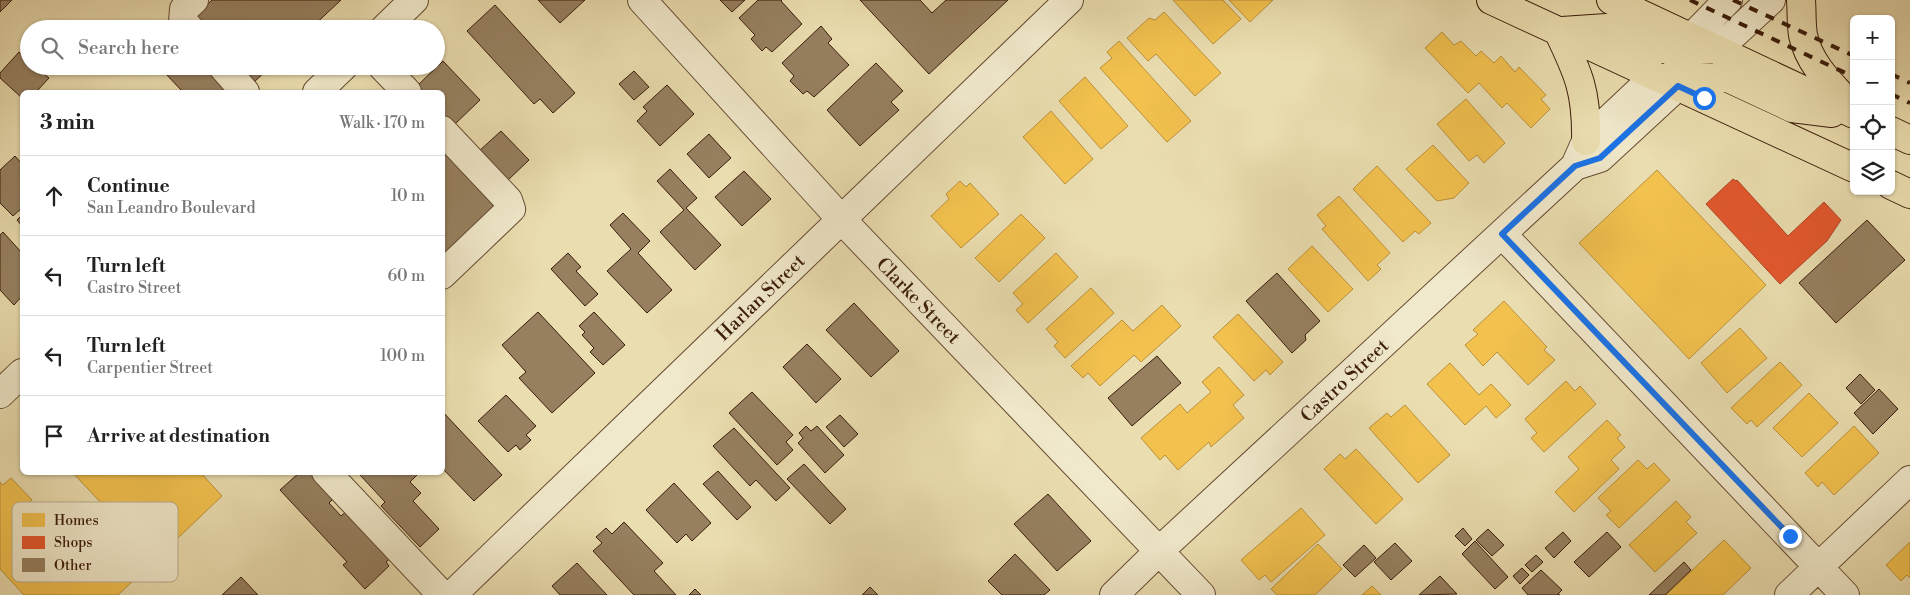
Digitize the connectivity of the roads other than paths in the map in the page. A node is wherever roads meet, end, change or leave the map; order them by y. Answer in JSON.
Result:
{"nodes":[{"id":1,"x":194,"y":0,"type":"edge"},
{"id":2,"x":642,"y":0,"type":"edge"},
{"id":3,"x":1069,"y":0,"type":"edge"},
{"id":4,"x":1491,"y":0,"type":"edge"},
{"id":5,"x":1611,"y":0,"type":"edge"},
{"id":6,"x":1728,"y":0,"type":"edge"},
{"id":7,"x":1771,"y":0,"type":"edge"},
{"id":8,"x":1801,"y":0,"type":"edge"},
{"id":9,"x":409,"y":2,"type":"edge"},
{"id":10,"x":183,"y":20,"type":"edge"},
{"id":11,"x":392,"y":20,"type":"edge"},
{"id":12,"x":1558,"y":31,"type":"junction"},
{"id":13,"x":1692,"y":37,"type":"junction"},
{"id":14,"x":1718,"y":49,"type":"junction"},
{"id":15,"x":230,"y":75,"type":"edge"},
{"id":16,"x":335,"y":75,"type":"edge"},
{"id":17,"x":391,"y":75,"type":"edge"},
{"id":18,"x":1667,"y":81,"type":"junction"},
{"id":19,"x":243,"y":90,"type":"edge"},
{"id":20,"x":319,"y":90,"type":"edge"},
{"id":21,"x":405,"y":90,"type":"edge"},
{"id":22,"x":1850,"y":105,"type":"edge"},
{"id":23,"x":1850,"y":113,"type":"edge"},
{"id":24,"x":1850,"y":115,"type":"edge"},
{"id":25,"x":445,"y":133,"type":"edge"},
{"id":26,"x":1895,"y":133,"type":"edge"},
{"id":27,"x":1910,"y":140,"type":"edge"},
{"id":28,"x":1586,"y":141,"type":"junction"},
{"id":29,"x":1575,"y":166,"type":"junction"},
{"id":30,"x":1850,"y":166,"type":"edge"},
{"id":31,"x":1895,"y":187,"type":"edge"},
{"id":32,"x":1910,"y":194,"type":"edge"},
{"id":33,"x":841,"y":219,"type":"junction"},
{"id":34,"x":1502,"y":234,"type":"junction"},
{"id":35,"x":445,"y":272,"type":"edge"},
{"id":36,"x":20,"y":375,"type":"edge"},
{"id":37,"x":0,"y":394,"type":"edge"},
{"id":38,"x":329,"y":475,"type":"edge"},
{"id":39,"x":1910,"y":480,"type":"edge"},
{"id":40,"x":1158,"y":552,"type":"junction"},
{"id":41,"x":1819,"y":567,"type":"junction"},
{"id":42,"x":442,"y":595,"type":"edge"},
{"id":43,"x":452,"y":595,"type":"edge"},
{"id":44,"x":1114,"y":595,"type":"edge"},
{"id":45,"x":1201,"y":595,"type":"edge"},
{"id":46,"x":1790,"y":595,"type":"edge"},
{"id":47,"x":1845,"y":595,"type":"edge"}],
"edges":[{"from":1,"to":10,"type":"street"},
{"from":2,"to":33,"type":"street","name":"Clarke Street"},
{"from":3,"to":33,"type":"street","name":"Harlan Street"},
{"from":4,"to":12,"type":"main road"},
{"from":5,"to":13,"type":"main road"},
{"from":6,"to":13,"type":"street"},
{"from":7,"to":14,"type":"street"},
{"from":8,"to":22,"type":"main road"},
{"from":9,"to":11,"type":"street"},
{"from":12,"to":14,"type":"main road"},
{"from":12,"to":18,"type":"main road"},
{"from":12,"to":28,"type":"main road"},
{"from":13,"to":14,"type":"main road"},
{"from":14,"to":23,"type":"main road"},
{"from":15,"to":19,"type":"street"},
{"from":16,"to":20,"type":"street"},
{"from":17,"to":21,"type":"street"},
{"from":18,"to":24,"type":"main road"},
{"from":18,"to":28,"type":"street","name":"Castro Street"},
{"from":18,"to":29,"type":"street","name":"Castro Street"},
{"from":18,"to":30,"type":"main road"},
{"from":25,"to":35,"type":"street"},
{"from":26,"to":27,"type":"main road"},
{"from":28,"to":29,"type":"street","name":"Castro Street"},
{"from":29,"to":34,"type":"street","name":"Castro Street"},
{"from":31,"to":32,"type":"main road"},
{"from":33,"to":40,"type":"street","name":"Clarke Street"},
{"from":33,"to":43,"type":"street","name":"Harlan Street"},
{"from":34,"to":40,"type":"street","name":"Castro Street"},
{"from":34,"to":41,"type":"street"},
{"from":36,"to":37,"type":"street"},
{"from":38,"to":42,"type":"street"},
{"from":39,"to":41,"type":"street"},
{"from":40,"to":44,"type":"street","name":"Castro Street"},
{"from":40,"to":45,"type":"street","name":"Clarke Street"},
{"from":41,"to":46,"type":"street"},
{"from":41,"to":47,"type":"street"}]}
